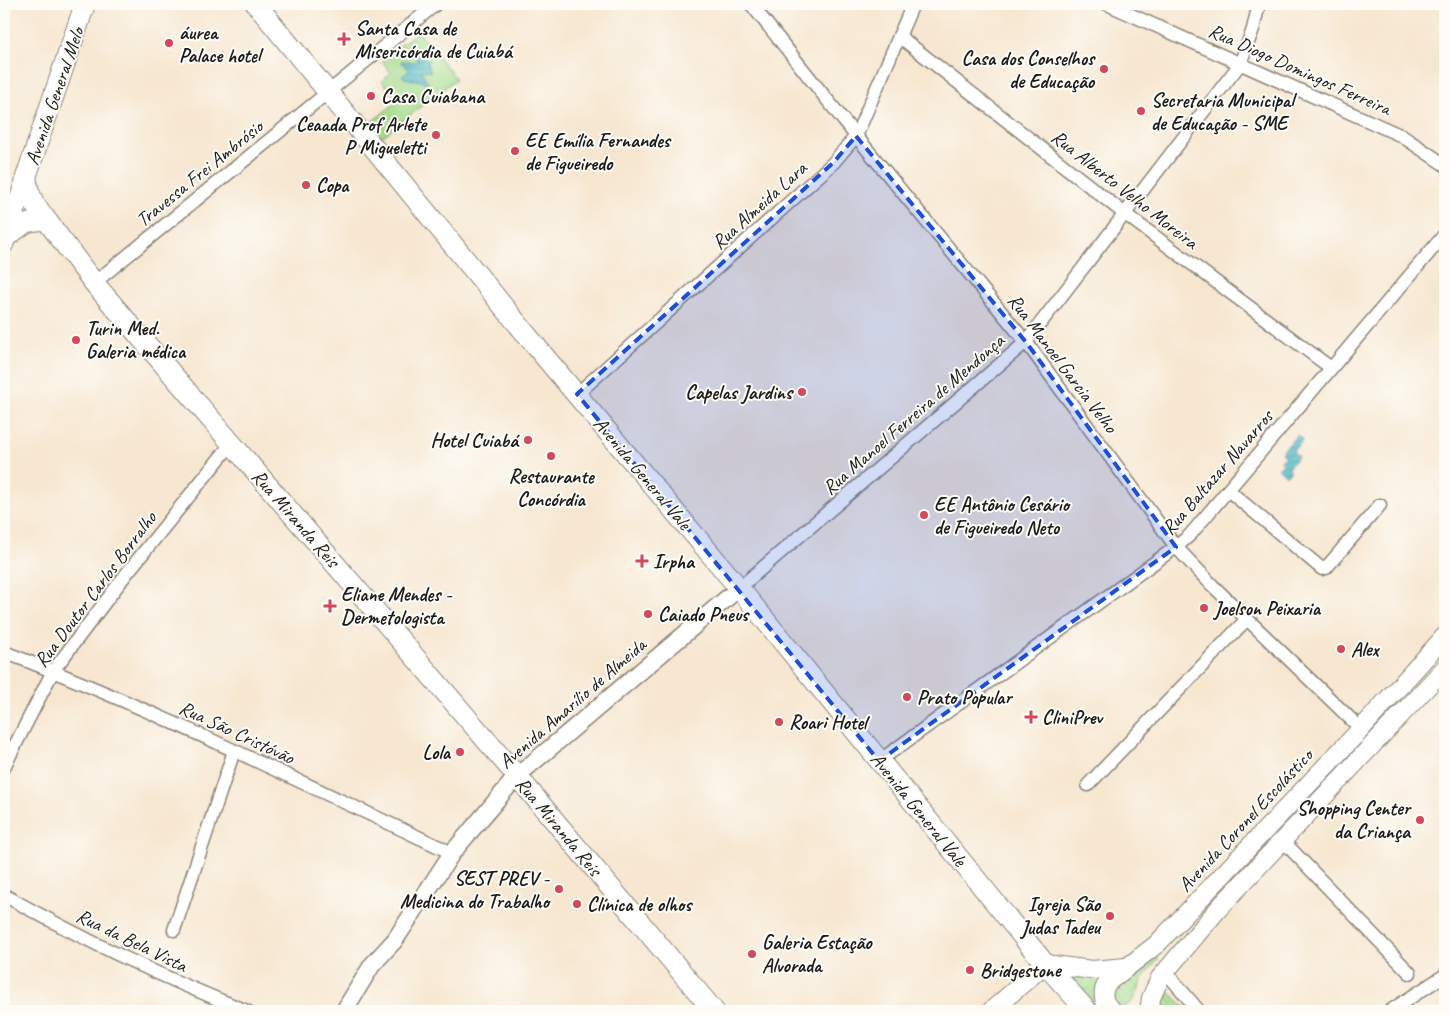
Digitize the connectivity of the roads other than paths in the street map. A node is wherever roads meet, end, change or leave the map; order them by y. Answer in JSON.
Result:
{"nodes":[{"id":1,"x":85,"y":4,"type":"edge"},
{"id":2,"x":256,"y":4,"type":"edge"},
{"id":3,"x":436,"y":4,"type":"edge"},
{"id":4,"x":751,"y":4,"type":"edge"},
{"id":5,"x":913,"y":4,"type":"edge"},
{"id":6,"x":1107,"y":4,"type":"edge"},
{"id":7,"x":1259,"y":4,"type":"edge"},
{"id":8,"x":899,"y":36,"type":"junction"},
{"id":9,"x":1240,"y":64,"type":"junction"},
{"id":10,"x":328,"y":93,"type":"junction"},
{"id":11,"x":856,"y":136,"type":"junction"},
{"id":12,"x":1445,"y":165,"type":"edge"},
{"id":13,"x":26,"y":178,"type":"junction"},
{"id":14,"x":1124,"y":214,"type":"junction"},
{"id":15,"x":46,"y":220,"type":"junction"},
{"id":16,"x":1445,"y":234,"type":"edge"},
{"id":17,"x":5,"y":241,"type":"edge"},
{"id":18,"x":94,"y":283,"type":"junction"},
{"id":19,"x":1026,"y":342,"type":"junction"},
{"id":20,"x":1331,"y":368,"type":"junction"},
{"id":21,"x":577,"y":394,"type":"junction"},
{"id":22,"x":232,"y":443,"type":"junction"},
{"id":23,"x":1228,"y":490,"type":"junction"},
{"id":24,"x":1380,"y":506,"type":"dead end"},
{"id":25,"x":1176,"y":547,"type":"junction"},
{"id":26,"x":739,"y":588,"type":"junction"},
{"id":27,"x":1247,"y":619,"type":"junction"},
{"id":28,"x":1445,"y":636,"type":"edge"},
{"id":29,"x":1445,"y":647,"type":"edge"},
{"id":30,"x":4,"y":652,"type":"edge"},
{"id":31,"x":53,"y":671,"type":"junction"},
{"id":32,"x":1442,"y":676,"type":"edge"},
{"id":33,"x":1361,"y":729,"type":"junction"},
{"id":34,"x":234,"y":751,"type":"junction"},
{"id":35,"x":879,"y":761,"type":"junction"},
{"id":36,"x":4,"y":767,"type":"edge"},
{"id":37,"x":517,"y":776,"type":"junction"},
{"id":38,"x":1088,"y":785,"type":"dead end"},
{"id":39,"x":1283,"y":841,"type":"junction"},
{"id":40,"x":452,"y":853,"type":"junction"},
{"id":41,"x":4,"y":895,"type":"edge"},
{"id":42,"x":174,"y":930,"type":"dead end"},
{"id":43,"x":1045,"y":964,"type":"junction"},
{"id":44,"x":1129,"y":967,"type":"junction"},
{"id":45,"x":1165,"y":971,"type":"junction"},
{"id":46,"x":1410,"y":973,"type":"dead end"},
{"id":47,"x":1445,"y":975,"type":"edge"},
{"id":48,"x":1150,"y":1004,"type":"edge"},
{"id":49,"x":247,"y":1011,"type":"edge"},
{"id":50,"x":344,"y":1011,"type":"edge"},
{"id":51,"x":714,"y":1011,"type":"edge"},
{"id":52,"x":991,"y":1011,"type":"edge"},
{"id":53,"x":1087,"y":1011,"type":"edge"},
{"id":54,"x":1112,"y":1011,"type":"edge"},
{"id":55,"x":1137,"y":1011,"type":"edge"},
{"id":56,"x":1199,"y":1011,"type":"edge"},
{"id":57,"x":1390,"y":1011,"type":"edge"}],
"edges":[{"from":1,"to":13,"type":"main road","name":"Avenida General Melo"},
{"from":2,"to":10,"type":"main road","name":"Avenida General Vale"},
{"from":3,"to":10,"type":"street","name":"Travessa Frei Ambrósio"},
{"from":4,"to":11,"type":"street","name":"Rua Manoel Garcia Velho"},
{"from":5,"to":8,"type":"street","name":"Rua Almeida Lara"},
{"from":6,"to":9,"type":"street","name":"Rua Diogo Domingos Ferreira"},
{"from":7,"to":9,"type":"street","name":"Rua Manoel Ferreira de Mendonça"},
{"from":8,"to":11,"type":"street","name":"Rua Almeida Lara"},
{"from":8,"to":14,"type":"street","name":"Rua Alberto Velho Moreira"},
{"from":9,"to":12,"type":"street","name":"Rua Diogo Domingos Ferreira"},
{"from":9,"to":14,"type":"street","name":"Rua Manoel Ferreira de Mendonça"},
{"from":10,"to":18,"type":"street","name":"Travessa Frei Ambrósio"},
{"from":10,"to":21,"type":"main road","name":"Avenida General Vale"},
{"from":11,"to":19,"type":"street","name":"Rua Manoel Garcia Velho"},
{"from":11,"to":21,"type":"street","name":"Rua Almeida Lara"},
{"from":13,"to":15,"type":"main road","name":"Rua Miranda Reis"},
{"from":13,"to":17,"type":"main road","name":"Avenida General Melo"},
{"from":14,"to":19,"type":"street","name":"Rua Manoel Ferreira de Mendonça"},
{"from":14,"to":20,"type":"street","name":"Rua Alberto Velho Moreira"},
{"from":15,"to":17,"type":"main road"},
{"from":15,"to":18,"type":"main road","name":"Rua Miranda Reis"},
{"from":16,"to":20,"type":"street","name":"Rua Baltazar Navarros"},
{"from":18,"to":22,"type":"main road","name":"Rua Miranda Reis"},
{"from":19,"to":25,"type":"street","name":"Rua Manoel Garcia Velho"},
{"from":19,"to":26,"type":"street","name":"Rua Manoel Ferreira de Mendonça"},
{"from":20,"to":23,"type":"street","name":"Rua Baltazar Navarros"},
{"from":21,"to":26,"type":"main road","name":"Avenida General Vale"},
{"from":22,"to":31,"type":"street","name":"Rua Doutor Carlos Borralho"},
{"from":22,"to":37,"type":"main road","name":"Rua Miranda Reis"},
{"from":23,"to":24,"type":"street"},
{"from":23,"to":25,"type":"street","name":"Rua Baltazar Navarros"},
{"from":25,"to":27,"type":"street","name":"Rua Manoel Garcia Velho"},
{"from":25,"to":35,"type":"street","name":"Rua Baltazar Navarros"},
{"from":26,"to":35,"type":"main road","name":"Avenida General Vale"},
{"from":26,"to":37,"type":"street","name":"Avenida Amarílio de Almeida"},
{"from":27,"to":33,"type":"street","name":"Rua Manoel Garcia Velho"},
{"from":27,"to":38,"type":"street"},
{"from":28,"to":33,"type":"main road","name":"Avenida Coronel Escolástico"},
{"from":29,"to":32,"type":"main road"},
{"from":30,"to":31,"type":"street","name":"Rua São Cristóvão"},
{"from":31,"to":34,"type":"street","name":"Rua São Cristóvão"},
{"from":31,"to":36,"type":"street","name":"Rua Doutor Carlos Borralho"},
{"from":32,"to":39,"type":"main road","name":"Avenida Coronel Escolástico"},
{"from":33,"to":44,"type":"main road","name":"Avenida Coronel Escolástico"},
{"from":34,"to":40,"type":"street","name":"Rua São Cristóvão"},
{"from":34,"to":42,"type":"street"},
{"from":35,"to":43,"type":"main road","name":"Avenida General Vale"},
{"from":37,"to":40,"type":"street","name":"Avenida Amarílio de Almeida"},
{"from":37,"to":51,"type":"main road","name":"Rua Miranda Reis"},
{"from":39,"to":45,"type":"main road","name":"Avenida Coronel Escolástico"},
{"from":39,"to":46,"type":"street"},
{"from":40,"to":50,"type":"street","name":"Avenida Amarílio de Almeida"},
{"from":41,"to":49,"type":"street","name":"Rua da Bela Vista"},
{"from":43,"to":44,"type":"main road"},
{"from":43,"to":52,"type":"main road"},
{"from":43,"to":53,"type":"main road","name":"Avenida General Vale"},
{"from":44,"to":54,"type":"main road","name":"Avenida Coronel Escolástico"},
{"from":45,"to":48,"type":"main road","name":"Avenida Coronel Escolástico"},
{"from":45,"to":56,"type":"street"},
{"from":47,"to":57,"type":"street"},
{"from":48,"to":55,"type":"main road"}]}
